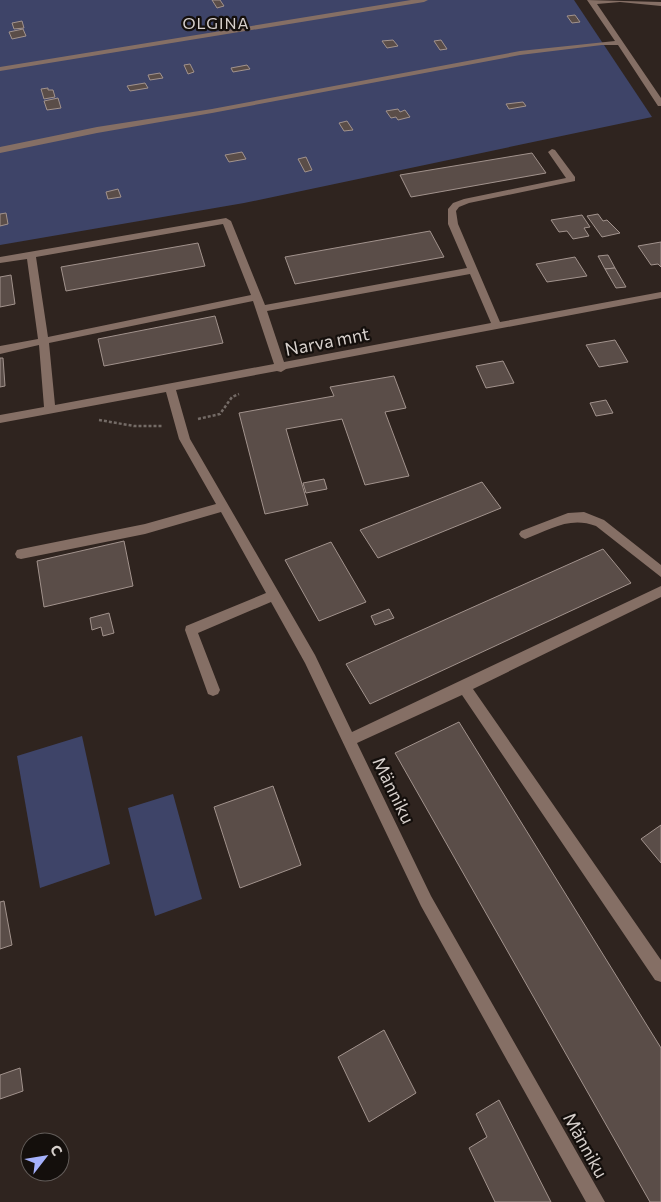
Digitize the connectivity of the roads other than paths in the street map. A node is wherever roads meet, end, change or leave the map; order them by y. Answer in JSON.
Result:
{"nodes":[{"id":1,"x":424,"y":0,"type":"edge"},
{"id":2,"x":592,"y":1,"type":"edge"},
{"id":3,"x":661,"y":4,"type":"edge"},
{"id":4,"x":620,"y":43,"type":"junction"},
{"id":5,"x":0,"y":69,"type":"edge"},
{"id":6,"x":661,"y":104,"type":"edge"},
{"id":7,"x":0,"y":150,"type":"edge"},
{"id":8,"x":552,"y":152,"type":"dead end"},
{"id":9,"x":31,"y":255,"type":"junction"},
{"id":10,"x":0,"y":260,"type":"edge"},
{"id":11,"x":473,"y":270,"type":"junction"},
{"id":12,"x":661,"y":295,"type":"edge"},
{"id":13,"x":258,"y":297,"type":"junction"},
{"id":14,"x":262,"y":309,"type":"junction"},
{"id":15,"x":497,"y":326,"type":"junction"},
{"id":16,"x":44,"y":342,"type":"junction"},
{"id":17,"x":0,"y":350,"type":"edge"},
{"id":18,"x":281,"y":368,"type":"junction"},
{"id":19,"x":170,"y":388,"type":"junction"},
{"id":20,"x":50,"y":410,"type":"junction"},
{"id":21,"x":0,"y":419,"type":"edge"},
{"id":22,"x":222,"y":507,"type":"junction"},
{"id":23,"x":525,"y":534,"type":"dead end"},
{"id":24,"x":20,"y":554,"type":"dead end"},
{"id":25,"x":659,"y":566,"type":"edge"},
{"id":26,"x":661,"y":591,"type":"edge"},
{"id":27,"x":273,"y":596,"type":"junction"},
{"id":28,"x":464,"y":687,"type":"junction"},
{"id":29,"x":213,"y":690,"type":"dead end"},
{"id":30,"x":349,"y":740,"type":"junction"},
{"id":31,"x":661,"y":974,"type":"edge"},
{"id":32,"x":596,"y":1202,"type":"edge"}],
"edges":[{"from":1,"to":5,"type":"street"},
{"from":2,"to":3,"type":"street"},
{"from":2,"to":4,"type":"street"},
{"from":4,"to":6,"type":"street"},
{"from":4,"to":7,"type":"street"},
{"from":8,"to":11,"type":"street"},
{"from":9,"to":10,"type":"street"},
{"from":9,"to":13,"type":"street"},
{"from":9,"to":16,"type":"street"},
{"from":11,"to":14,"type":"street"},
{"from":11,"to":15,"type":"street"},
{"from":12,"to":15,"type":"street","name":"Narva mnt"},
{"from":13,"to":14,"type":"street"},
{"from":13,"to":16,"type":"street"},
{"from":14,"to":18,"type":"street"},
{"from":15,"to":18,"type":"street","name":"Narva mnt"},
{"from":16,"to":17,"type":"street"},
{"from":16,"to":20,"type":"street"},
{"from":18,"to":19,"type":"street","name":"Narva mnt"},
{"from":19,"to":20,"type":"street","name":"Narva mnt"},
{"from":19,"to":22,"type":"street","name":"Männiku"},
{"from":20,"to":21,"type":"street","name":"Narva mnt"},
{"from":22,"to":24,"type":"street"},
{"from":22,"to":27,"type":"street","name":"Männiku"},
{"from":23,"to":25,"type":"street"},
{"from":26,"to":28,"type":"street"},
{"from":27,"to":29,"type":"street"},
{"from":27,"to":30,"type":"street","name":"Männiku"},
{"from":28,"to":30,"type":"street"},
{"from":28,"to":31,"type":"street"},
{"from":30,"to":32,"type":"street","name":"Männiku"}]}
